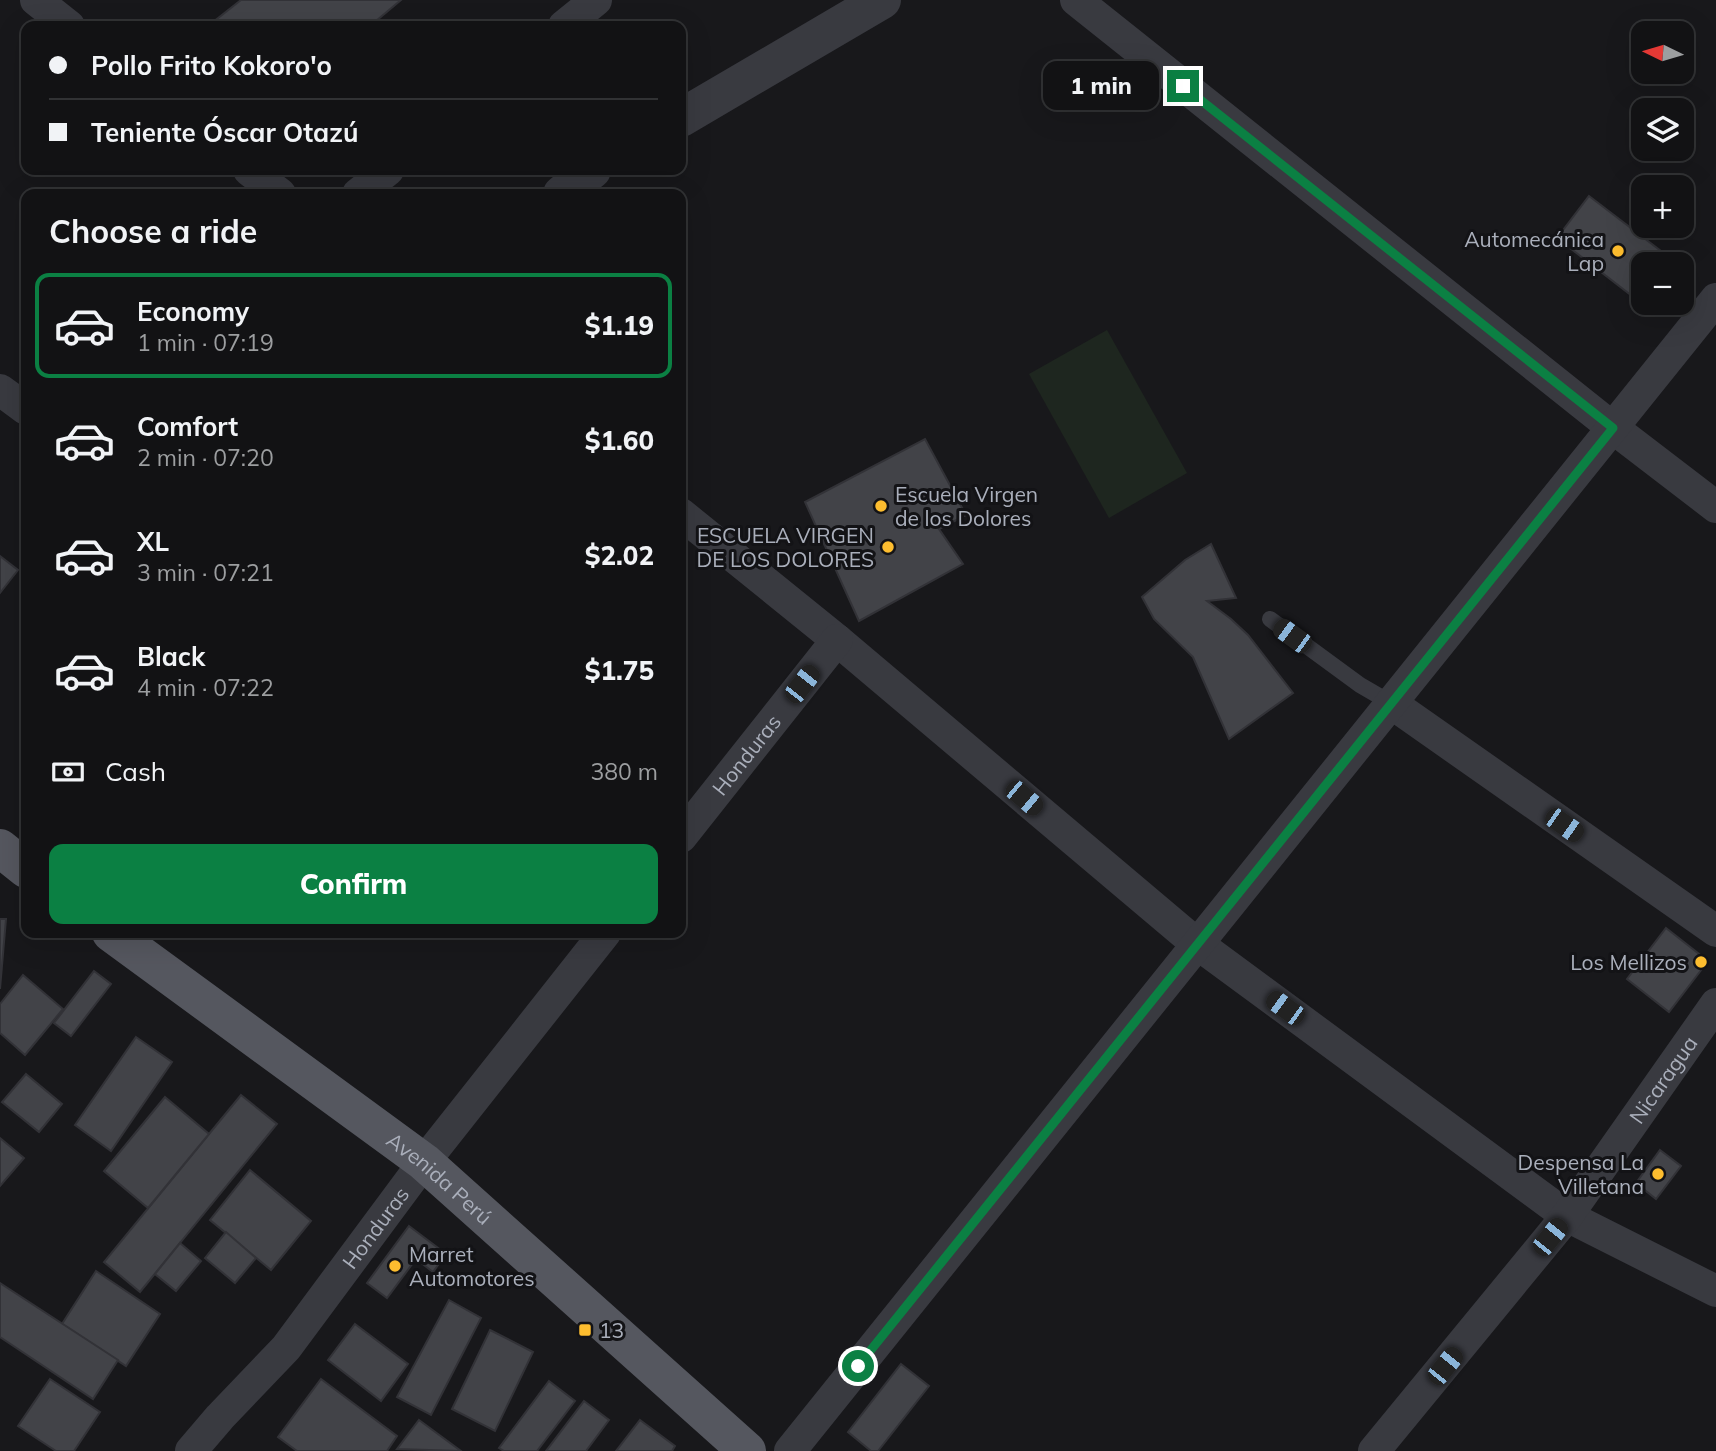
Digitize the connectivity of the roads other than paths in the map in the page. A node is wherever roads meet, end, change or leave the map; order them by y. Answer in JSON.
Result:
{"nodes":[{"id":1,"x":36,"y":0,"type":"edge"},
{"id":2,"x":596,"y":0,"type":"edge"},
{"id":3,"x":883,"y":0,"type":"edge"},
{"id":4,"x":1076,"y":0,"type":"edge"},
{"id":5,"x":63,"y":21,"type":"edge"},
{"id":6,"x":570,"y":21,"type":"edge"},
{"id":7,"x":686,"y":115,"type":"edge"},
{"id":8,"x":256,"y":175,"type":"edge"},
{"id":9,"x":382,"y":175,"type":"edge"},
{"id":10,"x":586,"y":175,"type":"edge"},
{"id":11,"x":274,"y":189,"type":"edge"},
{"id":12,"x":364,"y":189,"type":"edge"},
{"id":13,"x":568,"y":189,"type":"edge"},
{"id":14,"x":1716,"y":299,"type":"edge"},
{"id":15,"x":0,"y":390,"type":"edge"},
{"id":16,"x":21,"y":406,"type":"edge"},
{"id":17,"x":1613,"y":428,"type":"junction"},
{"id":18,"x":1716,"y":507,"type":"edge"},
{"id":19,"x":686,"y":517,"type":"edge"},
{"id":20,"x":1270,"y":619,"type":"dead end"},
{"id":21,"x":837,"y":640,"type":"junction"},
{"id":22,"x":1391,"y":703,"type":"junction"},
{"id":23,"x":686,"y":832,"type":"edge"},
{"id":24,"x":0,"y":848,"type":"edge"},
{"id":25,"x":21,"y":865,"type":"edge"},
{"id":26,"x":1716,"y":931,"type":"edge"},
{"id":27,"x":118,"y":938,"type":"edge"},
{"id":28,"x":601,"y":938,"type":"edge"},
{"id":29,"x":1198,"y":944,"type":"junction"},
{"id":30,"x":1716,"y":1004,"type":"edge"},
{"id":31,"x":424,"y":1162,"type":"junction"},
{"id":32,"x":1567,"y":1216,"type":"junction"},
{"id":33,"x":1716,"y":1291,"type":"edge"},
{"id":34,"x":191,"y":1451,"type":"edge"},
{"id":35,"x":747,"y":1451,"type":"edge"},
{"id":36,"x":790,"y":1451,"type":"edge"},
{"id":37,"x":1374,"y":1451,"type":"edge"}],
"edges":[{"from":1,"to":5,"type":"street"},
{"from":2,"to":6,"type":"street"},
{"from":3,"to":7,"type":"street"},
{"from":4,"to":17,"type":"street"},
{"from":8,"to":11,"type":"street"},
{"from":9,"to":12,"type":"street"},
{"from":10,"to":13,"type":"street"},
{"from":14,"to":17,"type":"street"},
{"from":15,"to":16,"type":"street"},
{"from":17,"to":18,"type":"street"},
{"from":17,"to":22,"type":"street"},
{"from":19,"to":21,"type":"street"},
{"from":20,"to":22,"type":"lane"},
{"from":21,"to":23,"type":"street","name":"Honduras"},
{"from":21,"to":29,"type":"street"},
{"from":22,"to":26,"type":"street"},
{"from":22,"to":29,"type":"street"},
{"from":24,"to":25,"type":"main road"},
{"from":27,"to":31,"type":"main road","name":"Avenida Perú"},
{"from":28,"to":31,"type":"street","name":"Honduras"},
{"from":29,"to":32,"type":"street"},
{"from":29,"to":36,"type":"street"},
{"from":30,"to":32,"type":"street","name":"Nicaragua"},
{"from":31,"to":34,"type":"street","name":"Honduras"},
{"from":31,"to":35,"type":"main road","name":"Avenida Perú"},
{"from":32,"to":33,"type":"street"},
{"from":32,"to":37,"type":"street","name":"Nicaragua"}]}
